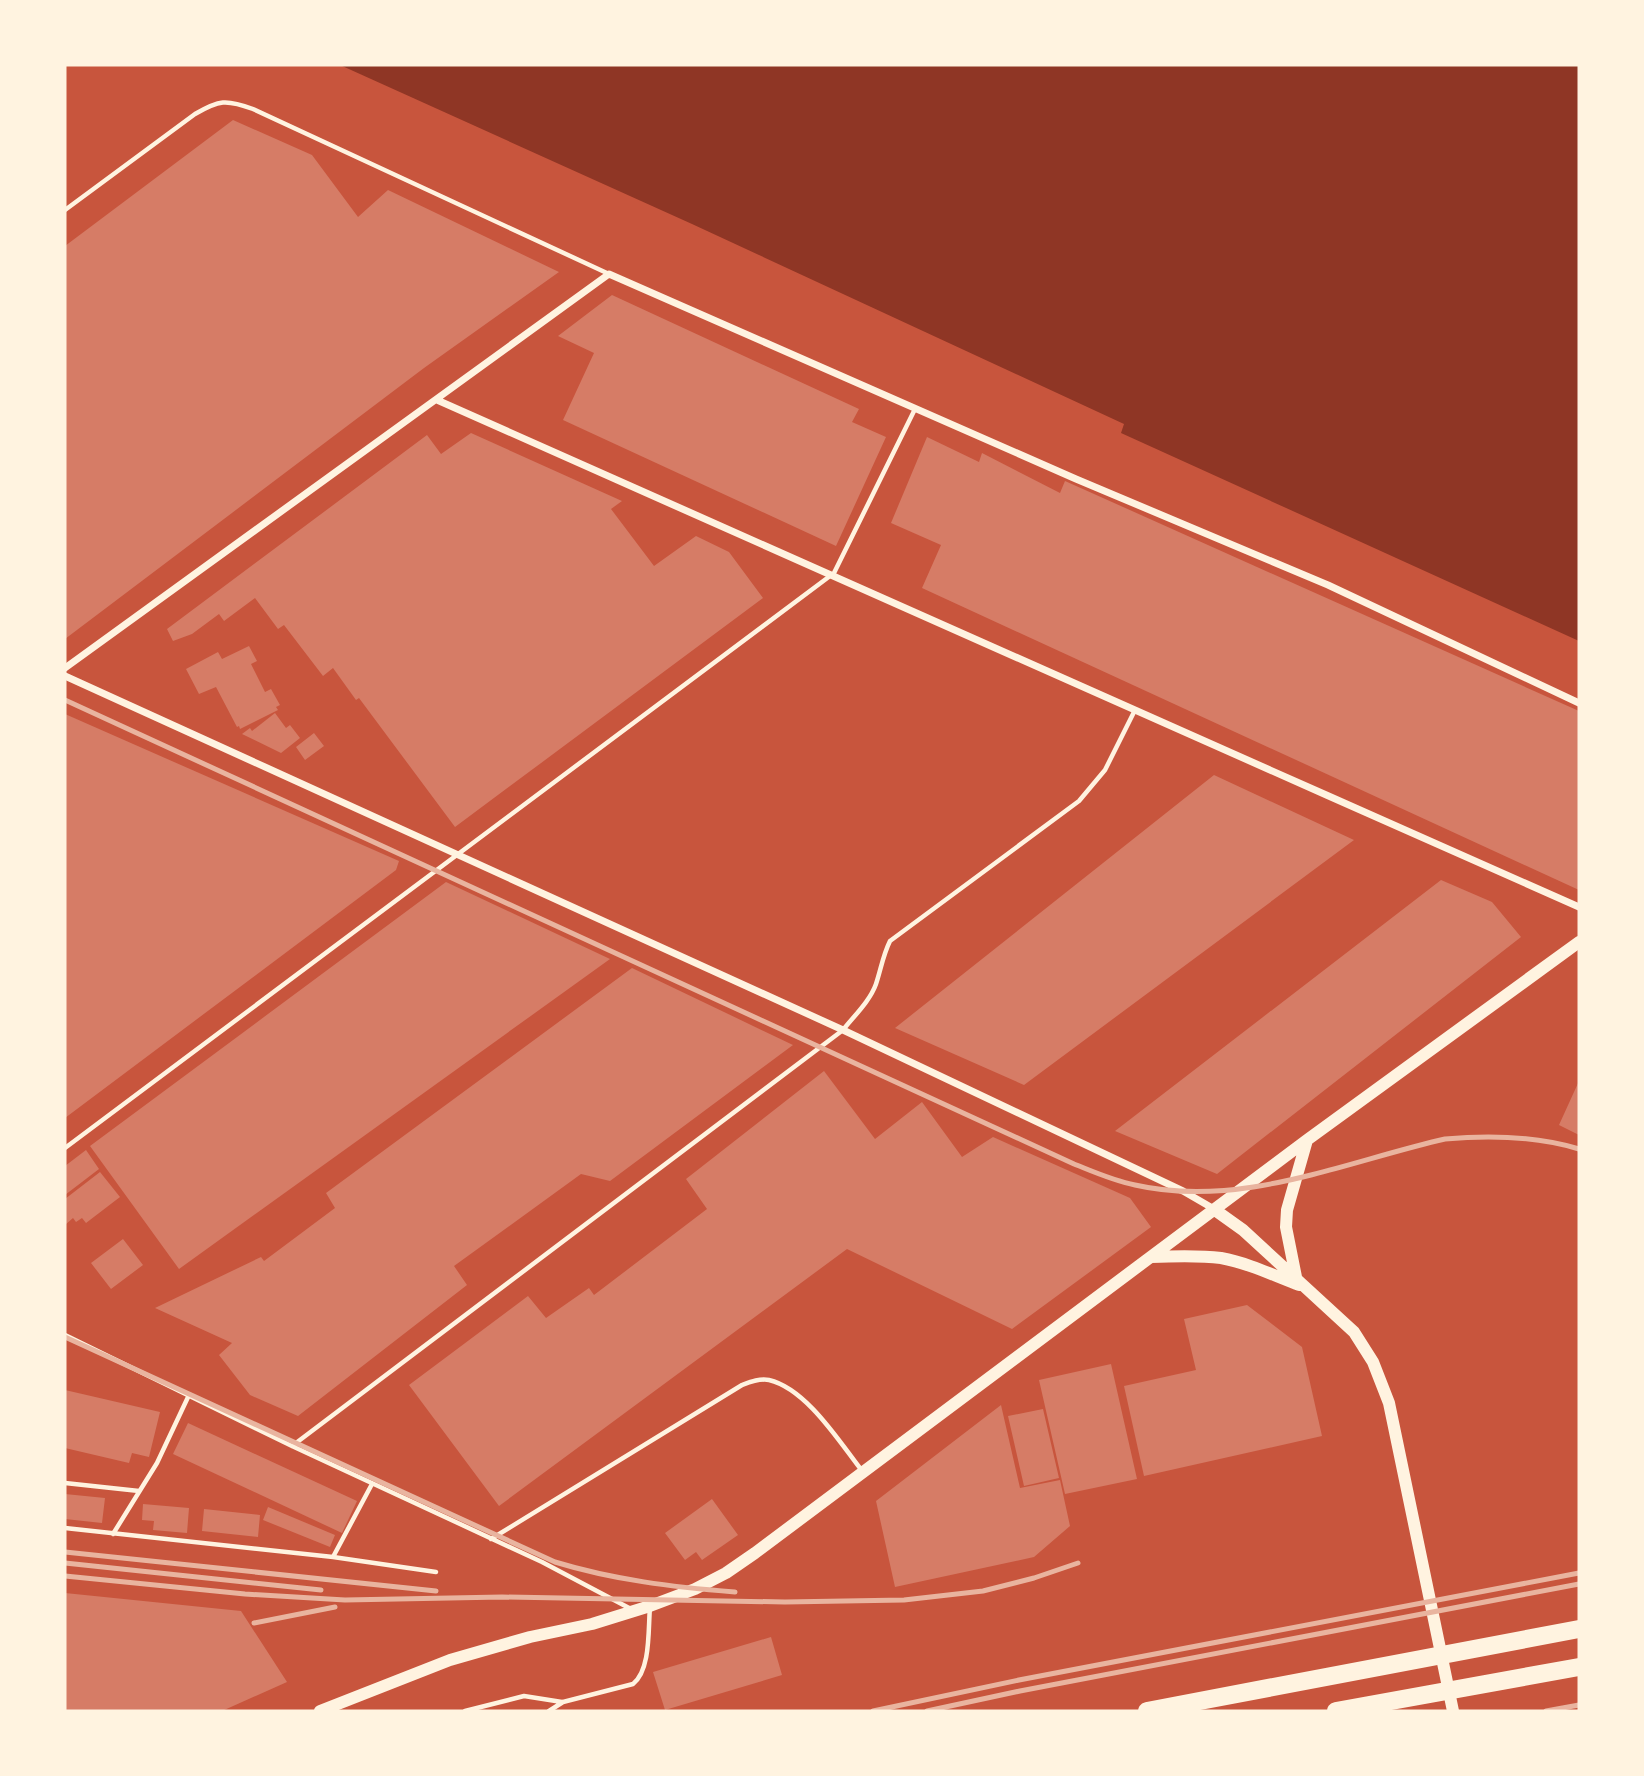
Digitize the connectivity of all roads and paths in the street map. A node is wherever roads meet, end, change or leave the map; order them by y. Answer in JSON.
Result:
{"nodes":[{"id":1,"x":65,"y":210,"type":"edge"},
{"id":2,"x":609,"y":274,"type":"junction"},
{"id":3,"x":437,"y":400,"type":"junction"},
{"id":4,"x":915,"y":409,"type":"junction"},
{"id":5,"x":834,"y":573,"type":"junction"},
{"id":6,"x":65,"y":668,"type":"edge"},
{"id":7,"x":65,"y":676,"type":"edge"},
{"id":8,"x":1579,"y":703,"type":"edge"},
{"id":9,"x":1135,"y":710,"type":"junction"},
{"id":10,"x":457,"y":856,"type":"junction"},
{"id":11,"x":1579,"y":907,"type":"edge"},
{"id":12,"x":1579,"y":942,"type":"edge"},
{"id":13,"x":842,"y":1030,"type":"junction"},
{"id":14,"x":1307,"y":1140,"type":"junction"},
{"id":15,"x":65,"y":1148,"type":"edge"},
{"id":16,"x":1215,"y":1210,"type":"junction"},
{"id":17,"x":1151,"y":1257,"type":"junction"},
{"id":18,"x":1296,"y":1277,"type":"junction"},
{"id":19,"x":1309,"y":1289,"type":"junction"},
{"id":20,"x":65,"y":1335,"type":"edge"},
{"id":21,"x":189,"y":1395,"type":"junction"},
{"id":22,"x":292,"y":1446,"type":"junction"},
{"id":23,"x":863,"y":1473,"type":"junction"},
{"id":24,"x":65,"y":1483,"type":"edge"},
{"id":25,"x":373,"y":1484,"type":"junction"},
{"id":26,"x":139,"y":1491,"type":"junction"},
{"id":27,"x":65,"y":1528,"type":"edge"},
{"id":28,"x":113,"y":1534,"type":"junction"},
{"id":29,"x":491,"y":1539,"type":"junction"},
{"id":30,"x":333,"y":1557,"type":"junction"},
{"id":31,"x":436,"y":1572,"type":"dead end"},
{"id":32,"x":650,"y":1606,"type":"junction"},
{"id":33,"x":634,"y":1612,"type":"junction"},
{"id":34,"x":1579,"y":1629,"type":"edge"},
{"id":35,"x":1579,"y":1667,"type":"edge"},
{"id":36,"x":563,"y":1702,"type":"junction"},
{"id":37,"x":320,"y":1711,"type":"edge"},
{"id":38,"x":465,"y":1711,"type":"edge"},
{"id":39,"x":549,"y":1711,"type":"edge"},
{"id":40,"x":1147,"y":1711,"type":"edge"},
{"id":41,"x":1336,"y":1711,"type":"edge"},
{"id":42,"x":1453,"y":1711,"type":"edge"}],
"edges":[{"from":1,"to":2,"type":"lane"},
{"from":2,"to":3,"type":"street"},
{"from":2,"to":4,"type":"street"},
{"from":3,"to":5,"type":"street"},
{"from":3,"to":6,"type":"street"},
{"from":4,"to":5,"type":"lane"},
{"from":4,"to":8,"type":"street"},
{"from":5,"to":9,"type":"street"},
{"from":5,"to":10,"type":"lane"},
{"from":7,"to":10,"type":"street"},
{"from":9,"to":11,"type":"street"},
{"from":9,"to":13,"type":"lane"},
{"from":10,"to":13,"type":"street"},
{"from":10,"to":15,"type":"lane"},
{"from":12,"to":14,"type":"street"},
{"from":13,"to":16,"type":"street"},
{"from":13,"to":22,"type":"lane"},
{"from":14,"to":16,"type":"street"},
{"from":14,"to":18,"type":"street"},
{"from":16,"to":17,"type":"street"},
{"from":16,"to":18,"type":"street"},
{"from":17,"to":19,"type":"street"},
{"from":17,"to":23,"type":"street"},
{"from":18,"to":19,"type":"street"},
{"from":19,"to":42,"type":"street"},
{"from":20,"to":21,"type":"lane"},
{"from":21,"to":22,"type":"lane"},
{"from":21,"to":26,"type":"lane"},
{"from":22,"to":25,"type":"lane"},
{"from":23,"to":29,"type":"lane"},
{"from":23,"to":32,"type":"street"},
{"from":24,"to":26,"type":"lane"},
{"from":25,"to":29,"type":"lane"},
{"from":25,"to":30,"type":"lane"},
{"from":26,"to":28,"type":"lane"},
{"from":27,"to":28,"type":"lane"},
{"from":28,"to":30,"type":"lane"},
{"from":29,"to":33,"type":"lane"},
{"from":30,"to":31,"type":"lane"},
{"from":32,"to":33,"type":"street"},
{"from":32,"to":36,"type":"lane"},
{"from":33,"to":37,"type":"street"},
{"from":34,"to":40,"type":"highway"},
{"from":35,"to":41,"type":"highway"},
{"from":36,"to":38,"type":"lane"},
{"from":36,"to":39,"type":"lane"}]}
